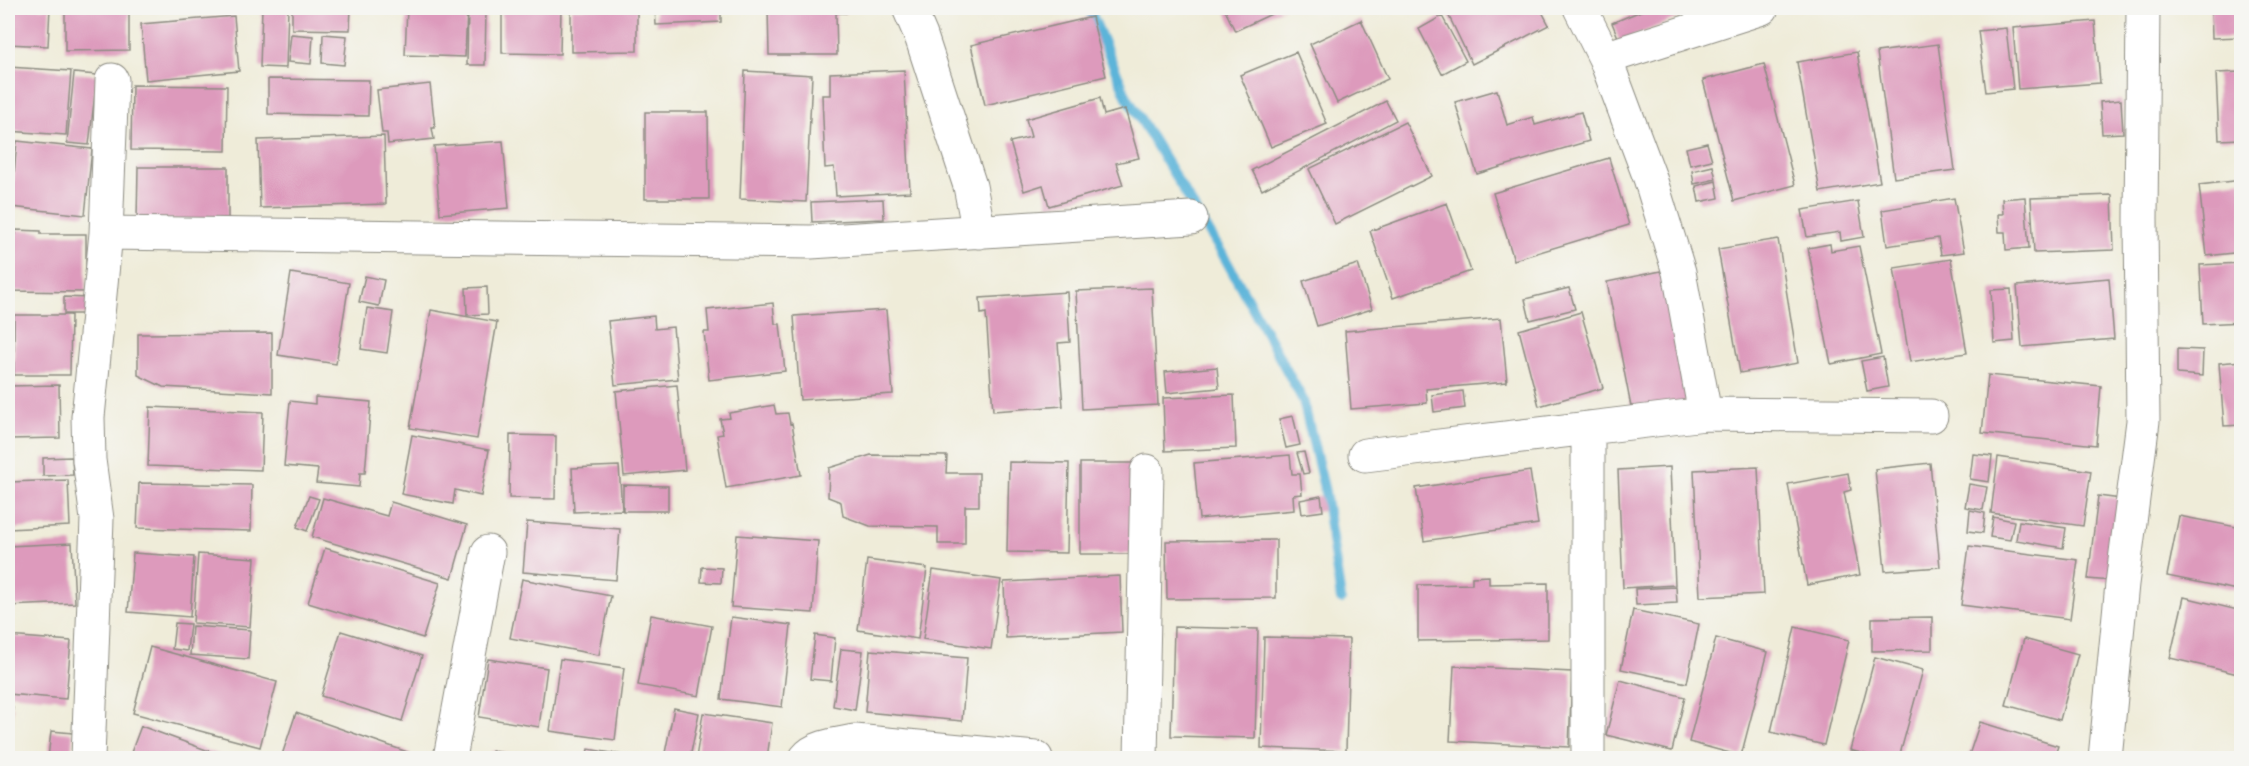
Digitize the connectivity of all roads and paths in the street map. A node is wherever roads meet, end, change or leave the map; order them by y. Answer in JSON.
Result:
{"nodes":[{"id":1,"x":909,"y":8,"type":"edge"},
{"id":2,"x":1580,"y":8,"type":"edge"},
{"id":3,"x":1762,"y":8,"type":"edge"},
{"id":4,"x":2143,"y":8,"type":"edge"},
{"id":5,"x":1605,"y":58,"type":"junction"},
{"id":6,"x":112,"y":80,"type":"dead end"},
{"id":7,"x":1191,"y":218,"type":"dead end"},
{"id":8,"x":978,"y":232,"type":"junction"},
{"id":9,"x":106,"y":233,"type":"junction"},
{"id":10,"x":1705,"y":414,"type":"junction"},
{"id":11,"x":1931,"y":416,"type":"dead end"},
{"id":12,"x":1587,"y":428,"type":"junction"},
{"id":13,"x":1365,"y":455,"type":"dead end"},
{"id":14,"x":1147,"y":471,"type":"dead end"},
{"id":15,"x":488,"y":552,"type":"dead end"},
{"id":16,"x":88,"y":759,"type":"edge"},
{"id":17,"x":450,"y":759,"type":"edge"},
{"id":18,"x":806,"y":759,"type":"edge"},
{"id":19,"x":1036,"y":759,"type":"edge"},
{"id":20,"x":1141,"y":759,"type":"edge"},
{"id":21,"x":1588,"y":759,"type":"edge"},
{"id":22,"x":2105,"y":759,"type":"edge"}],
"edges":[{"from":1,"to":8,"type":"street"},
{"from":2,"to":5,"type":"street"},
{"from":3,"to":5,"type":"street"},
{"from":4,"to":22,"type":"street"},
{"from":5,"to":10,"type":"street"},
{"from":6,"to":9,"type":"street"},
{"from":7,"to":8,"type":"street"},
{"from":8,"to":9,"type":"street"},
{"from":9,"to":16,"type":"street"},
{"from":10,"to":11,"type":"street"},
{"from":10,"to":12,"type":"street"},
{"from":12,"to":13,"type":"street"},
{"from":12,"to":21,"type":"street"},
{"from":14,"to":20,"type":"street"},
{"from":15,"to":17,"type":"street"},
{"from":18,"to":19,"type":"street"}]}
